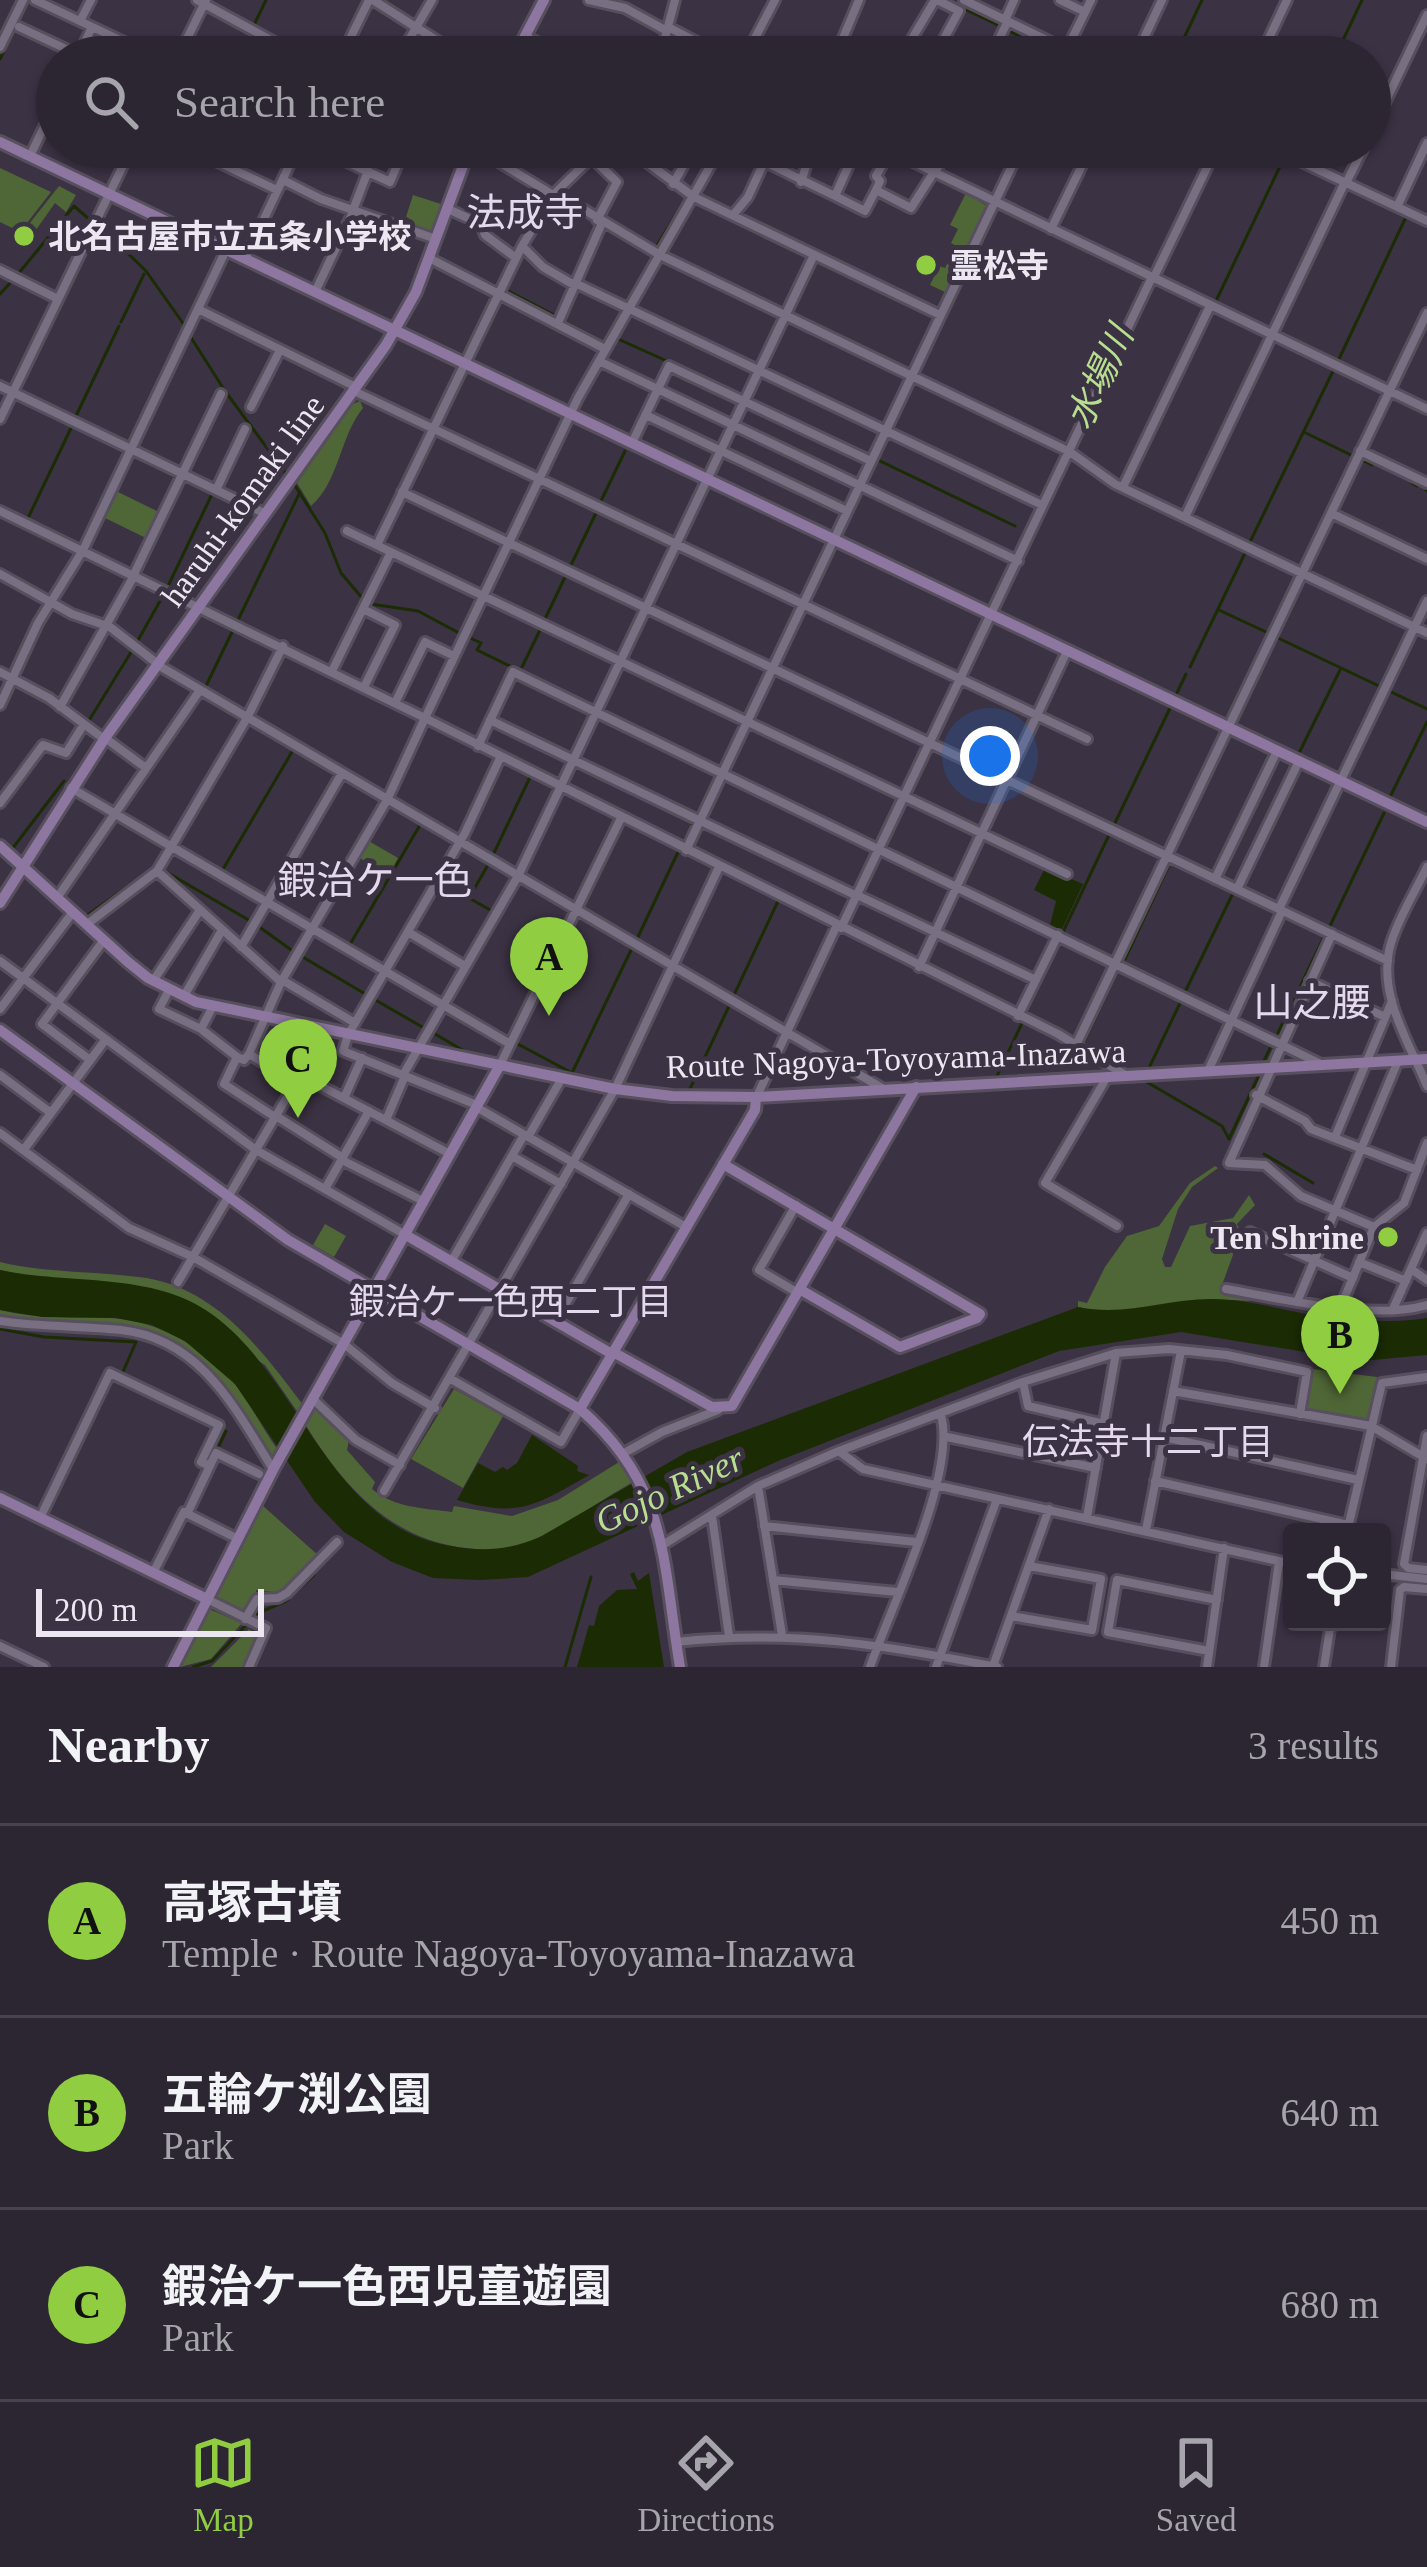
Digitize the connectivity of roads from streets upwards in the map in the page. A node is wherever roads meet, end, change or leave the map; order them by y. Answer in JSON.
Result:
{"nodes":[{"id":1,"x":22,"y":0,"type":"edge"},
{"id":2,"x":35,"y":0,"type":"edge"},
{"id":3,"x":91,"y":0,"type":"edge"},
{"id":4,"x":371,"y":0,"type":"edge"},
{"id":5,"x":431,"y":0,"type":"edge"},
{"id":6,"x":544,"y":0,"type":"edge"},
{"id":7,"x":589,"y":0,"type":"edge"},
{"id":8,"x":675,"y":0,"type":"edge"},
{"id":9,"x":775,"y":0,"type":"edge"},
{"id":10,"x":859,"y":0,"type":"edge"},
{"id":11,"x":936,"y":0,"type":"edge"},
{"id":12,"x":964,"y":0,"type":"edge"},
{"id":13,"x":1014,"y":0,"type":"edge"},
{"id":14,"x":1060,"y":0,"type":"edge"},
{"id":15,"x":1091,"y":0,"type":"edge"},
{"id":16,"x":1162,"y":0,"type":"edge"},
{"id":17,"x":1287,"y":0,"type":"edge"},
{"id":18,"x":203,"y":1,"type":"edge"},
{"id":19,"x":1085,"y":12,"type":"junction"},
{"id":20,"x":1427,"y":15,"type":"edge"},
{"id":21,"x":1006,"y":21,"type":"junction"},
{"id":22,"x":80,"y":22,"type":"junction"},
{"id":23,"x":19,"y":26,"type":"dead end"},
{"id":24,"x":92,"y":27,"type":"junction"},
{"id":25,"x":418,"y":27,"type":"junction"},
{"id":26,"x":668,"y":29,"type":"junction"},
{"id":27,"x":39,"y":36,"type":"edge"},
{"id":28,"x":88,"y":36,"type":"edge"},
{"id":29,"x":111,"y":36,"type":"edge"},
{"id":30,"x":187,"y":36,"type":"edge"},
{"id":31,"x":263,"y":36,"type":"edge"},
{"id":32,"x":352,"y":36,"type":"edge"},
{"id":33,"x":412,"y":36,"type":"edge"},
{"id":34,"x":432,"y":36,"type":"edge"},
{"id":35,"x":525,"y":36,"type":"edge"},
{"id":36,"x":666,"y":36,"type":"edge"},
{"id":37,"x":680,"y":36,"type":"edge"},
{"id":38,"x":756,"y":36,"type":"edge"},
{"id":39,"x":846,"y":36,"type":"edge"},
{"id":40,"x":914,"y":36,"type":"edge"},
{"id":41,"x":945,"y":36,"type":"edge"},
{"id":42,"x":999,"y":36,"type":"edge"},
{"id":43,"x":1034,"y":36,"type":"edge"},
{"id":44,"x":1073,"y":36,"type":"edge"},
{"id":45,"x":1145,"y":36,"type":"edge"},
{"id":46,"x":1270,"y":36,"type":"edge"},
{"id":47,"x":0,"y":47,"type":"edge"},
{"id":48,"x":1391,"y":90,"type":"edge"},
{"id":49,"x":0,"y":142,"type":"edge"},
{"id":50,"x":1427,"y":143,"type":"edge"},
{"id":51,"x":36,"y":144,"type":"edge"},
{"id":52,"x":30,"y":156,"type":"junction"},
{"id":53,"x":36,"y":159,"type":"edge"},
{"id":54,"x":55,"y":168,"type":"edge"},
{"id":55,"x":122,"y":168,"type":"edge"},
{"id":56,"x":230,"y":168,"type":"edge"},
{"id":57,"x":288,"y":168,"type":"edge"},
{"id":58,"x":361,"y":168,"type":"edge"},
{"id":59,"x":396,"y":168,"type":"edge"},
{"id":60,"x":463,"y":168,"type":"edge"},
{"id":61,"x":509,"y":168,"type":"edge"},
{"id":62,"x":580,"y":168,"type":"edge"},
{"id":63,"x":602,"y":168,"type":"edge"},
{"id":64,"x":653,"y":168,"type":"edge"},
{"id":65,"x":682,"y":168,"type":"edge"},
{"id":66,"x":710,"y":168,"type":"edge"},
{"id":67,"x":761,"y":168,"type":"edge"},
{"id":68,"x":773,"y":168,"type":"edge"},
{"id":69,"x":805,"y":168,"type":"edge"},
{"id":70,"x":848,"y":168,"type":"edge"},
{"id":71,"x":879,"y":168,"type":"edge"},
{"id":72,"x":924,"y":168,"type":"edge"},
{"id":73,"x":937,"y":168,"type":"edge"},
{"id":74,"x":1011,"y":168,"type":"edge"},
{"id":75,"x":1081,"y":168,"type":"edge"},
{"id":76,"x":1206,"y":168,"type":"edge"},
{"id":77,"x":1314,"y":168,"type":"edge"},
{"id":78,"x":1354,"y":168,"type":"edge"},
{"id":79,"x":368,"y":171,"type":"junction"},
{"id":80,"x":934,"y":173,"type":"junction"},
{"id":81,"x":283,"y":180,"type":"junction"},
{"id":82,"x":801,"y":182,"type":"junction"},
{"id":83,"x":1346,"y":183,"type":"junction"},
{"id":84,"x":673,"y":184,"type":"junction"},
{"id":85,"x":876,"y":190,"type":"junction"},
{"id":86,"x":278,"y":191,"type":"junction"},
{"id":87,"x":109,"y":194,"type":"junction"},
{"id":88,"x":554,"y":194,"type":"junction"},
{"id":89,"x":835,"y":196,"type":"junction"},
{"id":90,"x":694,"y":197,"type":"junction"},
{"id":91,"x":994,"y":202,"type":"junction"},
{"id":92,"x":1397,"y":207,"type":"junction"},
{"id":93,"x":448,"y":209,"type":"junction"},
{"id":94,"x":353,"y":210,"type":"junction"},
{"id":95,"x":733,"y":215,"type":"junction"},
{"id":96,"x":1427,"y":221,"type":"edge"},
{"id":97,"x":599,"y":222,"type":"junction"},
{"id":98,"x":1052,"y":229,"type":"junction"},
{"id":99,"x":437,"y":239,"type":"junction"},
{"id":100,"x":522,"y":246,"type":"junction"},
{"id":101,"x":226,"y":250,"type":"junction"},
{"id":102,"x":660,"y":255,"type":"junction"},
{"id":103,"x":814,"y":255,"type":"junction"},
{"id":104,"x":516,"y":258,"type":"junction"},
{"id":105,"x":245,"y":259,"type":"junction"},
{"id":106,"x":430,"y":259,"type":"junction"},
{"id":107,"x":0,"y":270,"type":"edge"},
{"id":108,"x":1150,"y":276,"type":"junction"},
{"id":109,"x":575,"y":284,"type":"junction"},
{"id":110,"x":315,"y":292,"type":"junction"},
{"id":111,"x":498,"y":292,"type":"junction"},
{"id":112,"x":58,"y":299,"type":"junction"},
{"id":113,"x":1210,"y":306,"type":"junction"},
{"id":114,"x":630,"y":308,"type":"junction"},
{"id":115,"x":198,"y":310,"type":"junction"},
{"id":116,"x":1427,"y":313,"type":"edge"},
{"id":117,"x":940,"y":315,"type":"junction"},
{"id":118,"x":785,"y":316,"type":"junction"},
{"id":119,"x":557,"y":323,"type":"junction"},
{"id":120,"x":395,"y":330,"type":"junction"},
{"id":121,"x":1424,"y":330,"type":"edge"},
{"id":122,"x":1273,"y":336,"type":"junction"},
{"id":123,"x":606,"y":349,"type":"junction"},
{"id":124,"x":280,"y":350,"type":"junction"},
{"id":125,"x":599,"y":361,"type":"junction"},
{"id":126,"x":463,"y":363,"type":"junction"},
{"id":127,"x":760,"y":369,"type":"junction"},
{"id":128,"x":912,"y":376,"type":"junction"},
{"id":129,"x":0,"y":386,"type":"edge"},
{"id":130,"x":355,"y":389,"type":"junction"},
{"id":131,"x":658,"y":389,"type":"junction"},
{"id":132,"x":1389,"y":391,"type":"junction"},
{"id":133,"x":13,"y":392,"type":"junction"},
{"id":134,"x":221,"y":394,"type":"dead end"},
{"id":135,"x":744,"y":401,"type":"junction"},
{"id":136,"x":251,"y":407,"type":"dead end"},
{"id":137,"x":1427,"y":409,"type":"edge"},
{"id":138,"x":571,"y":414,"type":"junction"},
{"id":139,"x":646,"y":415,"type":"junction"},
{"id":140,"x":0,"y":419,"type":"edge"},
{"id":141,"x":732,"y":425,"type":"junction"},
{"id":142,"x":433,"y":428,"type":"junction"},
{"id":143,"x":245,"y":429,"type":"dead end"},
{"id":144,"x":886,"y":430,"type":"junction"},
{"id":145,"x":632,"y":443,"type":"junction"},
{"id":146,"x":132,"y":449,"type":"junction"},
{"id":147,"x":720,"y":450,"type":"junction"},
{"id":148,"x":1066,"y":450,"type":"junction"},
{"id":149,"x":1360,"y":451,"type":"junction"},
{"id":150,"x":871,"y":461,"type":"junction"},
{"id":151,"x":182,"y":474,"type":"junction"},
{"id":152,"x":539,"y":478,"type":"junction"},
{"id":153,"x":707,"y":479,"type":"junction"},
{"id":154,"x":1427,"y":483,"type":"edge"},
{"id":155,"x":859,"y":485,"type":"junction"},
{"id":156,"x":1123,"y":488,"type":"junction"},
{"id":157,"x":216,"y":490,"type":"junction"},
{"id":158,"x":402,"y":492,"type":"junction"},
{"id":159,"x":1039,"y":503,"type":"dead end"},
{"id":160,"x":0,"y":511,"type":"edge"},
{"id":161,"x":847,"y":511,"type":"junction"},
{"id":162,"x":1330,"y":513,"type":"junction"},
{"id":163,"x":266,"y":514,"type":"junction"},
{"id":164,"x":1185,"y":517,"type":"junction"},
{"id":165,"x":347,"y":531,"type":"dead end"},
{"id":166,"x":833,"y":539,"type":"junction"},
{"id":167,"x":508,"y":543,"type":"junction"},
{"id":168,"x":676,"y":543,"type":"junction"},
{"id":169,"x":377,"y":545,"type":"junction"},
{"id":170,"x":83,"y":550,"type":"junction"},
{"id":171,"x":391,"y":552,"type":"junction"},
{"id":172,"x":1427,"y":559,"type":"edge"},
{"id":173,"x":1014,"y":560,"type":"junction"},
{"id":174,"x":1302,"y":573,"type":"junction"},
{"id":175,"x":0,"y":574,"type":"edge"},
{"id":176,"x":134,"y":574,"type":"junction"},
{"id":177,"x":483,"y":596,"type":"junction"},
{"id":178,"x":1427,"y":601,"type":"edge"},
{"id":179,"x":50,"y":603,"type":"junction"},
{"id":180,"x":803,"y":603,"type":"junction"},
{"id":181,"x":200,"y":605,"type":"junction"},
{"id":182,"x":645,"y":608,"type":"junction"},
{"id":183,"x":363,"y":609,"type":"junction"},
{"id":184,"x":992,"y":615,"type":"junction"},
{"id":185,"x":106,"y":626,"type":"junction"},
{"id":186,"x":1414,"y":627,"type":"junction"},
{"id":187,"x":1427,"y":633,"type":"edge"},
{"id":188,"x":283,"y":646,"type":"junction"},
{"id":189,"x":1067,"y":651,"type":"junction"},
{"id":190,"x":454,"y":656,"type":"junction"},
{"id":191,"x":620,"y":661,"type":"junction"},
{"id":192,"x":158,"y":664,"type":"junction"},
{"id":193,"x":772,"y":668,"type":"junction"},
{"id":194,"x":332,"y":671,"type":"junction"},
{"id":195,"x":0,"y":672,"type":"edge"},
{"id":196,"x":957,"y":678,"type":"junction"},
{"id":197,"x":10,"y":680,"type":"junction"},
{"id":198,"x":364,"y":687,"type":"junction"},
{"id":199,"x":200,"y":690,"type":"junction"},
{"id":200,"x":395,"y":703,"type":"junction"},
{"id":201,"x":0,"y":705,"type":"edge"},
{"id":202,"x":60,"y":707,"type":"junction"},
{"id":203,"x":596,"y":712,"type":"junction"},
{"id":204,"x":1037,"y":716,"type":"junction"},
{"id":205,"x":248,"y":718,"type":"junction"},
{"id":206,"x":424,"y":718,"type":"junction"},
{"id":207,"x":490,"y":720,"type":"junction"},
{"id":208,"x":747,"y":721,"type":"junction"},
{"id":209,"x":84,"y":724,"type":"junction"},
{"id":210,"x":1228,"y":727,"type":"junction"},
{"id":211,"x":104,"y":739,"type":"junction"},
{"id":212,"x":1087,"y":740,"type":"dead end"},
{"id":213,"x":926,"y":742,"type":"junction"},
{"id":214,"x":478,"y":746,"type":"junction"},
{"id":215,"x":1276,"y":751,"type":"junction"},
{"id":216,"x":500,"y":758,"type":"junction"},
{"id":217,"x":573,"y":760,"type":"junction"},
{"id":218,"x":1299,"y":761,"type":"junction"},
{"id":219,"x":146,"y":768,"type":"junction"},
{"id":220,"x":722,"y":772,"type":"junction"},
{"id":221,"x":342,"y":773,"type":"junction"},
{"id":222,"x":1006,"y":780,"type":"junction"},
{"id":223,"x":1340,"y":781,"type":"junction"},
{"id":224,"x":70,"y":788,"type":"junction"},
{"id":225,"x":560,"y":788,"type":"junction"},
{"id":226,"x":901,"y":795,"type":"junction"},
{"id":227,"x":387,"y":800,"type":"junction"},
{"id":228,"x":0,"y":802,"type":"edge"},
{"id":229,"x":114,"y":814,"type":"junction"},
{"id":230,"x":621,"y":818,"type":"junction"},
{"id":231,"x":700,"y":820,"type":"junction"},
{"id":232,"x":1427,"y":823,"type":"edge"},
{"id":233,"x":982,"y":833,"type":"junction"},
{"id":234,"x":460,"y":842,"type":"junction"},
{"id":235,"x":0,"y":846,"type":"edge"},
{"id":236,"x":877,"y":846,"type":"junction"},
{"id":237,"x":171,"y":847,"type":"junction"},
{"id":238,"x":686,"y":850,"type":"junction"},
{"id":239,"x":1166,"y":856,"type":"junction"},
{"id":240,"x":22,"y":867,"type":"junction"},
{"id":241,"x":719,"y":867,"type":"junction"},
{"id":242,"x":1427,"y":867,"type":"edge"},
{"id":243,"x":157,"y":872,"type":"junction"},
{"id":244,"x":1067,"y":874,"type":"dead end"},
{"id":245,"x":518,"y":876,"type":"junction"},
{"id":246,"x":1215,"y":879,"type":"junction"},
{"id":247,"x":957,"y":886,"type":"junction"},
{"id":248,"x":1237,"y":889,"type":"junction"},
{"id":249,"x":855,"y":894,"type":"junction"},
{"id":250,"x":57,"y":898,"type":"junction"},
{"id":251,"x":267,"y":902,"type":"junction"},
{"id":252,"x":0,"y":903,"type":"edge"},
{"id":253,"x":200,"y":910,"type":"junction"},
{"id":254,"x":576,"y":910,"type":"junction"},
{"id":255,"x":1280,"y":910,"type":"junction"},
{"id":256,"x":73,"y":912,"type":"junction"},
{"id":257,"x":86,"y":925,"type":"junction"},
{"id":258,"x":839,"y":926,"type":"junction"},
{"id":259,"x":312,"y":928,"type":"junction"},
{"id":260,"x":222,"y":930,"type":"junction"},
{"id":261,"x":408,"y":932,"type":"junction"},
{"id":262,"x":935,"y":932,"type":"junction"},
{"id":263,"x":1332,"y":934,"type":"junction"},
{"id":264,"x":1058,"y":935,"type":"junction"},
{"id":265,"x":104,"y":940,"type":"junction"},
{"id":266,"x":241,"y":946,"type":"junction"},
{"id":267,"x":0,"y":961,"type":"edge"},
{"id":268,"x":1388,"y":961,"type":"junction"},
{"id":269,"x":1115,"y":963,"type":"junction"},
{"id":270,"x":465,"y":966,"type":"junction"},
{"id":271,"x":673,"y":966,"type":"junction"},
{"id":272,"x":919,"y":967,"type":"junction"},
{"id":273,"x":385,"y":971,"type":"junction"},
{"id":274,"x":23,"y":978,"type":"junction"},
{"id":275,"x":1036,"y":980,"type":"junction"},
{"id":276,"x":153,"y":981,"type":"junction"},
{"id":277,"x":281,"y":981,"type":"junction"},
{"id":278,"x":1310,"y":981,"type":"junction"},
{"id":279,"x":169,"y":990,"type":"junction"},
{"id":280,"x":183,"y":997,"type":"junction"},
{"id":281,"x":1392,"y":1001,"type":"junction"},
{"id":282,"x":57,"y":1003,"type":"junction"},
{"id":283,"x":442,"y":1005,"type":"junction"},
{"id":284,"x":212,"y":1008,"type":"junction"},
{"id":285,"x":0,"y":1009,"type":"edge"},
{"id":286,"x":1018,"y":1016,"type":"junction"},
{"id":287,"x":1385,"y":1017,"type":"junction"},
{"id":288,"x":265,"y":1018,"type":"junction"},
{"id":289,"x":1231,"y":1018,"type":"junction"},
{"id":290,"x":355,"y":1023,"type":"junction"},
{"id":291,"x":201,"y":1029,"type":"junction"},
{"id":292,"x":0,"y":1030,"type":"edge"},
{"id":293,"x":322,"y":1030,"type":"junction"},
{"id":294,"x":787,"y":1032,"type":"junction"},
{"id":295,"x":348,"y":1035,"type":"junction"},
{"id":296,"x":106,"y":1039,"type":"junction"},
{"id":297,"x":1281,"y":1042,"type":"junction"},
{"id":298,"x":510,"y":1044,"type":"junction"},
{"id":299,"x":1076,"y":1045,"type":"junction"},
{"id":300,"x":417,"y":1049,"type":"junction"},
{"id":301,"x":249,"y":1054,"type":"junction"},
{"id":302,"x":237,"y":1057,"type":"junction"},
{"id":303,"x":362,"y":1058,"type":"junction"},
{"id":304,"x":91,"y":1060,"type":"junction"},
{"id":305,"x":1422,"y":1060,"type":"edge"},
{"id":306,"x":1398,"y":1061,"type":"junction"},
{"id":307,"x":1364,"y":1063,"type":"junction"},
{"id":308,"x":500,"y":1065,"type":"junction"},
{"id":309,"x":1324,"y":1065,"type":"junction"},
{"id":310,"x":1269,"y":1068,"type":"junction"},
{"id":311,"x":1208,"y":1072,"type":"junction"},
{"id":312,"x":0,"y":1075,"type":"edge"},
{"id":313,"x":404,"y":1076,"type":"junction"},
{"id":314,"x":1127,"y":1076,"type":"junction"},
{"id":315,"x":1107,"y":1077,"type":"junction"},
{"id":316,"x":562,"y":1078,"type":"junction"},
{"id":317,"x":297,"y":1079,"type":"junction"},
{"id":318,"x":73,"y":1084,"type":"junction"},
{"id":319,"x":1427,"y":1086,"type":"edge"},
{"id":320,"x":916,"y":1087,"type":"junction"},
{"id":321,"x":883,"y":1088,"type":"junction"},
{"id":322,"x":614,"y":1089,"type":"junction"},
{"id":323,"x":1256,"y":1095,"type":"junction"},
{"id":324,"x":756,"y":1097,"type":"junction"},
{"id":325,"x":344,"y":1098,"type":"junction"},
{"id":326,"x":477,"y":1106,"type":"junction"},
{"id":327,"x":369,"y":1111,"type":"junction"},
{"id":328,"x":51,"y":1113,"type":"junction"},
{"id":329,"x":275,"y":1117,"type":"junction"},
{"id":330,"x":386,"y":1120,"type":"junction"},
{"id":331,"x":0,"y":1133,"type":"edge"},
{"id":332,"x":526,"y":1136,"type":"junction"},
{"id":333,"x":1335,"y":1137,"type":"junction"},
{"id":334,"x":1427,"y":1143,"type":"edge"},
{"id":335,"x":1363,"y":1147,"type":"junction"},
{"id":336,"x":25,"y":1148,"type":"junction"},
{"id":337,"x":256,"y":1150,"type":"junction"},
{"id":338,"x":450,"y":1154,"type":"junction"},
{"id":339,"x":512,"y":1156,"type":"junction"},
{"id":340,"x":342,"y":1159,"type":"junction"},
{"id":341,"x":572,"y":1162,"type":"junction"},
{"id":342,"x":723,"y":1164,"type":"junction"},
{"id":343,"x":1417,"y":1170,"type":"junction"},
{"id":344,"x":561,"y":1184,"type":"junction"},
{"id":345,"x":325,"y":1189,"type":"junction"},
{"id":346,"x":629,"y":1194,"type":"junction"},
{"id":347,"x":227,"y":1198,"type":"junction"},
{"id":348,"x":423,"y":1201,"type":"junction"},
{"id":349,"x":796,"y":1205,"type":"junction"},
{"id":350,"x":1336,"y":1211,"type":"junction"},
{"id":351,"x":1117,"y":1226,"type":"dead end"},
{"id":352,"x":686,"y":1227,"type":"junction"},
{"id":353,"x":1374,"y":1227,"type":"junction"},
{"id":354,"x":837,"y":1228,"type":"junction"},
{"id":355,"x":1250,"y":1232,"type":"dead end"},
{"id":356,"x":404,"y":1234,"type":"junction"},
{"id":357,"x":1427,"y":1234,"type":"edge"},
{"id":358,"x":193,"y":1257,"type":"junction"},
{"id":359,"x":452,"y":1262,"type":"junction"},
{"id":360,"x":1314,"y":1262,"type":"junction"},
{"id":361,"x":1359,"y":1262,"type":"junction"},
{"id":362,"x":1411,"y":1269,"type":"junction"},
{"id":363,"x":1353,"y":1278,"type":"junction"},
{"id":364,"x":1427,"y":1280,"type":"edge"},
{"id":365,"x":1406,"y":1281,"type":"junction"},
{"id":366,"x":178,"y":1282,"type":"dead end"},
{"id":367,"x":1226,"y":1288,"type":"dead end"},
{"id":368,"x":373,"y":1289,"type":"junction"},
{"id":369,"x":502,"y":1291,"type":"junction"},
{"id":370,"x":800,"y":1292,"type":"junction"},
{"id":371,"x":1298,"y":1301,"type":"junction"},
{"id":372,"x":1427,"y":1305,"type":"edge"},
{"id":373,"x":1341,"y":1306,"type":"junction"},
{"id":374,"x":1393,"y":1310,"type":"junction"},
{"id":375,"x":0,"y":1322,"type":"edge"},
{"id":376,"x":555,"y":1322,"type":"junction"},
{"id":377,"x":344,"y":1344,"type":"junction"},
{"id":378,"x":470,"y":1346,"type":"junction"},
{"id":379,"x":1181,"y":1351,"type":"junction"},
{"id":380,"x":613,"y":1353,"type":"junction"},
{"id":381,"x":1116,"y":1353,"type":"junction"},
{"id":382,"x":1427,"y":1377,"type":"edge"},
{"id":383,"x":451,"y":1379,"type":"junction"},
{"id":384,"x":1023,"y":1382,"type":"junction"},
{"id":385,"x":1173,"y":1391,"type":"junction"},
{"id":386,"x":310,"y":1404,"type":"junction"},
{"id":387,"x":435,"y":1408,"type":"junction"},
{"id":388,"x":580,"y":1409,"type":"junction"},
{"id":389,"x":718,"y":1410,"type":"junction"},
{"id":390,"x":1300,"y":1414,"type":"junction"},
{"id":391,"x":940,"y":1415,"type":"junction"},
{"id":392,"x":1103,"y":1424,"type":"junction"},
{"id":393,"x":1371,"y":1426,"type":"junction"},
{"id":394,"x":1427,"y":1436,"type":"edge"},
{"id":395,"x":947,"y":1437,"type":"junction"},
{"id":396,"x":1164,"y":1437,"type":"junction"},
{"id":397,"x":839,"y":1450,"type":"junction"},
{"id":398,"x":628,"y":1458,"type":"junction"},
{"id":399,"x":1425,"y":1458,"type":"edge"},
{"id":400,"x":400,"y":1465,"type":"junction"},
{"id":401,"x":210,"y":1466,"type":"junction"},
{"id":402,"x":274,"y":1467,"type":"junction"},
{"id":403,"x":1096,"y":1468,"type":"junction"},
{"id":404,"x":259,"y":1474,"type":"dead end"},
{"id":405,"x":1358,"y":1480,"type":"junction"},
{"id":406,"x":1155,"y":1481,"type":"junction"},
{"id":407,"x":758,"y":1486,"type":"junction"},
{"id":408,"x":936,"y":1486,"type":"junction"},
{"id":409,"x":384,"y":1491,"type":"dead end"},
{"id":410,"x":0,"y":1498,"type":"edge"},
{"id":411,"x":998,"y":1499,"type":"junction"},
{"id":412,"x":1048,"y":1509,"type":"junction"},
{"id":413,"x":187,"y":1514,"type":"junction"},
{"id":414,"x":712,"y":1516,"type":"junction"},
{"id":415,"x":1087,"y":1517,"type":"junction"},
{"id":416,"x":40,"y":1518,"type":"junction"},
{"id":417,"x":1327,"y":1523,"type":"edge"},
{"id":418,"x":1348,"y":1523,"type":"edge"},
{"id":419,"x":764,"y":1526,"type":"junction"},
{"id":420,"x":1146,"y":1530,"type":"junction"},
{"id":421,"x":238,"y":1539,"type":"junction"},
{"id":422,"x":661,"y":1540,"type":"junction"},
{"id":423,"x":338,"y":1542,"type":"dead end"},
{"id":424,"x":916,"y":1542,"type":"junction"},
{"id":425,"x":1224,"y":1548,"type":"junction"},
{"id":426,"x":1280,"y":1561,"type":"junction"},
{"id":427,"x":1283,"y":1562,"type":"edge"},
{"id":428,"x":1029,"y":1566,"type":"junction"},
{"id":429,"x":153,"y":1573,"type":"junction"},
{"id":430,"x":1391,"y":1574,"type":"edge"},
{"id":431,"x":1427,"y":1575,"type":"edge"},
{"id":432,"x":773,"y":1580,"type":"junction"},
{"id":433,"x":1427,"y":1589,"type":"edge"},
{"id":434,"x":897,"y":1592,"type":"junction"},
{"id":435,"x":207,"y":1599,"type":"junction"},
{"id":436,"x":1217,"y":1600,"type":"junction"},
{"id":437,"x":1011,"y":1616,"type":"junction"},
{"id":438,"x":245,"y":1619,"type":"junction"},
{"id":439,"x":1330,"y":1631,"type":"edge"},
{"id":440,"x":782,"y":1635,"type":"junction"},
{"id":441,"x":729,"y":1636,"type":"junction"},
{"id":442,"x":676,"y":1642,"type":"junction"},
{"id":443,"x":877,"y":1645,"type":"junction"},
{"id":444,"x":0,"y":1646,"type":"edge"},
{"id":445,"x":1209,"y":1651,"type":"junction"},
{"id":446,"x":940,"y":1656,"type":"junction"},
{"id":447,"x":44,"y":1667,"type":"edge"},
{"id":448,"x":173,"y":1667,"type":"edge"},
{"id":449,"x":249,"y":1667,"type":"edge"},
{"id":450,"x":680,"y":1667,"type":"edge"},
{"id":451,"x":869,"y":1667,"type":"edge"},
{"id":452,"x":936,"y":1667,"type":"edge"},
{"id":453,"x":994,"y":1667,"type":"edge"},
{"id":454,"x":1207,"y":1667,"type":"edge"},
{"id":455,"x":1264,"y":1667,"type":"edge"},
{"id":456,"x":1324,"y":1667,"type":"edge"},
{"id":457,"x":1391,"y":1667,"type":"edge"}],
"edges":[{"from":1,"to":47,"type":"street"},
{"from":2,"to":22,"type":"street"},
{"from":3,"to":22,"type":"street"},
{"from":4,"to":25,"type":"street"},
{"from":4,"to":32,"type":"street"},
{"from":5,"to":25,"type":"street"},
{"from":6,"to":35,"type":"street"},
{"from":7,"to":26,"type":"street"},
{"from":8,"to":26,"type":"street"},
{"from":9,"to":38,"type":"street"},
{"from":10,"to":39,"type":"street"},
{"from":11,"to":40,"type":"street"},
{"from":11,"to":41,"type":"street"},
{"from":12,"to":21,"type":"street"},
{"from":13,"to":21,"type":"street"},
{"from":14,"to":19,"type":"street"},
{"from":15,"to":19,"type":"street"},
{"from":16,"to":45,"type":"street"},
{"from":17,"to":46,"type":"street"},
{"from":18,"to":30,"type":"street"},
{"from":18,"to":31,"type":"street"},
{"from":19,"to":44,"type":"street"},
{"from":20,"to":48,"type":"street"},
{"from":21,"to":42,"type":"street"},
{"from":21,"to":43,"type":"street"},
{"from":22,"to":24,"type":"street"},
{"from":23,"to":27,"type":"street"},
{"from":24,"to":28,"type":"street"},
{"from":24,"to":29,"type":"street"},
{"from":25,"to":33,"type":"street"},
{"from":25,"to":34,"type":"street"},
{"from":26,"to":36,"type":"street"},
{"from":26,"to":37,"type":"street"},
{"from":49,"to":52,"type":"street"},
{"from":50,"to":92,"type":"street"},
{"from":51,"to":52,"type":"street"},
{"from":52,"to":53,"type":"street"},
{"from":54,"to":87,"type":"street"},
{"from":55,"to":87,"type":"street"},
{"from":56,"to":86,"type":"street"},
{"from":57,"to":81,"type":"street"},
{"from":58,"to":79,"type":"street"},
{"from":59,"to":79,"type":"street"},
{"from":60,"to":93,"type":"street","name":"haruhi-komaki line"},
{"from":61,"to":88,"type":"street"},
{"from":62,"to":88,"type":"street"},
{"from":63,"to":97,"type":"street"},
{"from":64,"to":84,"type":"street"},
{"from":65,"to":84,"type":"street"},
{"from":66,"to":90,"type":"street"},
{"from":67,"to":95,"type":"street"},
{"from":68,"to":82,"type":"street"},
{"from":69,"to":82,"type":"street"},
{"from":70,"to":89,"type":"street"},
{"from":71,"to":85,"type":"street"},
{"from":72,"to":80,"type":"street"},
{"from":73,"to":80,"type":"street"},
{"from":74,"to":91,"type":"street"},
{"from":75,"to":98,"type":"street"},
{"from":76,"to":108,"type":"street"},
{"from":77,"to":83,"type":"street"},
{"from":78,"to":83,"type":"street"},
{"from":79,"to":94,"type":"street"},
{"from":80,"to":85,"type":"street"},
{"from":80,"to":91,"type":"street"},
{"from":81,"to":86,"type":"street"},
{"from":81,"to":94,"type":"street"},
{"from":82,"to":89,"type":"street"},
{"from":83,"to":92,"type":"street"},
{"from":83,"to":122,"type":"street"},
{"from":84,"to":90,"type":"street"},
{"from":85,"to":89,"type":"street"},
{"from":86,"to":105,"type":"street"},
{"from":87,"to":101,"type":"street"},
{"from":87,"to":112,"type":"street"},
{"from":88,"to":97,"type":"street"},
{"from":88,"to":100,"type":"street"},
{"from":90,"to":95,"type":"street"},
{"from":90,"to":102,"type":"street"},
{"from":91,"to":98,"type":"street"},
{"from":91,"to":117,"type":"street"},
{"from":92,"to":96,"type":"street"},
{"from":93,"to":99,"type":"street","name":"haruhi-komaki line"},
{"from":93,"to":104,"type":"street"},
{"from":94,"to":99,"type":"street"},
{"from":94,"to":110,"type":"street"},
{"from":95,"to":103,"type":"street"},
{"from":97,"to":102,"type":"street"},
{"from":97,"to":109,"type":"street"},
{"from":98,"to":108,"type":"street"},
{"from":99,"to":106,"type":"street","name":"haruhi-komaki line"},
{"from":100,"to":104,"type":"street"},
{"from":100,"to":109,"type":"street"},
{"from":101,"to":105,"type":"street"},
{"from":101,"to":115,"type":"street"},
{"from":102,"to":114,"type":"street"},
{"from":102,"to":118,"type":"street"},
{"from":103,"to":117,"type":"street"},
{"from":103,"to":118,"type":"street"},
{"from":104,"to":111,"type":"street"},
{"from":105,"to":110,"type":"street"},
{"from":106,"to":111,"type":"street"},
{"from":106,"to":120,"type":"street","name":"haruhi-komaki line"},
{"from":107,"to":112,"type":"street"},
{"from":108,"to":113,"type":"street"},
{"from":108,"to":148,"type":"street"},
{"from":109,"to":114,"type":"street"},
{"from":109,"to":119,"type":"street"},
{"from":110,"to":120,"type":"street"},
{"from":111,"to":119,"type":"street"},
{"from":111,"to":126,"type":"street"},
{"from":112,"to":133,"type":"street"},
{"from":113,"to":122,"type":"street"},
{"from":113,"to":156,"type":"street"},
{"from":114,"to":123,"type":"street"},
{"from":114,"to":127,"type":"street"},
{"from":115,"to":124,"type":"street"},
{"from":115,"to":146,"type":"street"},
{"from":116,"to":121,"type":"street"},
{"from":117,"to":128,"type":"street"},
{"from":118,"to":127,"type":"street"},
{"from":118,"to":128,"type":"street"},
{"from":119,"to":123,"type":"street"},
{"from":120,"to":126,"type":"street"},
{"from":120,"to":130,"type":"street","name":"haruhi-komaki line"},
{"from":121,"to":132,"type":"street"},
{"from":122,"to":132,"type":"street"},
{"from":122,"to":164,"type":"street"},
{"from":123,"to":125,"type":"street"},
{"from":124,"to":130,"type":"street"},
{"from":124,"to":136,"type":"street"},
{"from":125,"to":131,"type":"street"},
{"from":125,"to":138,"type":"street"},
{"from":126,"to":138,"type":"street"},
{"from":126,"to":142,"type":"street"},
{"from":127,"to":135,"type":"street"},
{"from":127,"to":144,"type":"street"},
{"from":128,"to":144,"type":"street"},
{"from":128,"to":148,"type":"street"},
{"from":129,"to":133,"type":"street"},
{"from":130,"to":142,"type":"street"},
{"from":130,"to":163,"type":"street","name":"haruhi-komaki line"},
{"from":131,"to":135,"type":"street"},
{"from":131,"to":139,"type":"street"},
{"from":131,"to":141,"type":"street"},
{"from":132,"to":137,"type":"street"},
{"from":132,"to":149,"type":"street"},
{"from":133,"to":140,"type":"street"},
{"from":133,"to":146,"type":"street"},
{"from":134,"to":151,"type":"street"},
{"from":135,"to":141,"type":"street"},
{"from":135,"to":150,"type":"street"},
{"from":138,"to":145,"type":"street"},
{"from":138,"to":152,"type":"street"},
{"from":139,"to":145,"type":"street"},
{"from":139,"to":147,"type":"street"},
{"from":141,"to":147,"type":"street"},
{"from":141,"to":155,"type":"street"},
{"from":142,"to":152,"type":"street"},
{"from":142,"to":158,"type":"street"},
{"from":143,"to":157,"type":"street"},
{"from":144,"to":150,"type":"street"},
{"from":144,"to":159,"type":"street"},
{"from":145,"to":153,"type":"street"},
{"from":146,"to":151,"type":"street"},
{"from":146,"to":170,"type":"street"},
{"from":147,"to":153,"type":"street"},
{"from":147,"to":161,"type":"street"},
{"from":148,"to":156,"type":"street"},
{"from":148,"to":173,"type":"street"},
{"from":149,"to":154,"type":"street"},
{"from":149,"to":162,"type":"street"},
{"from":150,"to":155,"type":"street"},
{"from":151,"to":157,"type":"street"},
{"from":151,"to":176,"type":"street"},
{"from":152,"to":167,"type":"street"},
{"from":152,"to":168,"type":"street"},
{"from":153,"to":166,"type":"street"},
{"from":153,"to":168,"type":"street"},
{"from":155,"to":161,"type":"street"},
{"from":155,"to":173,"type":"street"},
{"from":156,"to":164,"type":"street"},
{"from":157,"to":163,"type":"street"},
{"from":158,"to":167,"type":"street"},
{"from":158,"to":169,"type":"street"},
{"from":160,"to":170,"type":"street"},
{"from":161,"to":166,"type":"street"},
{"from":162,"to":172,"type":"street"},
{"from":162,"to":174,"type":"street"},
{"from":163,"to":181,"type":"street","name":"haruhi-komaki line"},
{"from":164,"to":174,"type":"street"},
{"from":165,"to":169,"type":"street"},
{"from":166,"to":180,"type":"street"},
{"from":166,"to":184,"type":"street"},
{"from":167,"to":177,"type":"street"},
{"from":167,"to":182,"type":"street"},
{"from":168,"to":180,"type":"street"},
{"from":168,"to":182,"type":"street"},
{"from":169,"to":171,"type":"street"},
{"from":170,"to":176,"type":"street"},
{"from":170,"to":179,"type":"street"},
{"from":171,"to":177,"type":"street"},
{"from":171,"to":183,"type":"street"},
{"from":173,"to":184,"type":"street"},
{"from":174,"to":186,"type":"street"},
{"from":174,"to":210,"type":"street"},
{"from":175,"to":179,"type":"street"},
{"from":176,"to":181,"type":"street"},
{"from":176,"to":185,"type":"street"},
{"from":177,"to":190,"type":"street"},
{"from":177,"to":191,"type":"street"},
{"from":178,"to":186,"type":"street"},
{"from":179,"to":185,"type":"street"},
{"from":179,"to":197,"type":"street"},
{"from":180,"to":193,"type":"street"},
{"from":180,"to":196,"type":"street"},
{"from":181,"to":188,"type":"street"},
{"from":181,"to":192,"type":"street","name":"haruhi-komaki line"},
{"from":182,"to":191,"type":"street"},
{"from":182,"to":193,"type":"street"},
{"from":183,"to":194,"type":"street"},
{"from":183,"to":198,"type":"street"},
{"from":184,"to":189,"type":"street"},
{"from":184,"to":196,"type":"street"},
{"from":185,"to":192,"type":"street"},
{"from":185,"to":202,"type":"street"},
{"from":186,"to":187,"type":"street"},
{"from":186,"to":223,"type":"street"},
{"from":188,"to":194,"type":"street"},
{"from":188,"to":205,"type":"street"},
{"from":189,"to":204,"type":"street"},
{"from":189,"to":210,"type":"street"},
{"from":190,"to":200,"type":"street"},
{"from":190,"to":206,"type":"street"},
{"from":191,"to":203,"type":"street"},
{"from":191,"to":208,"type":"street"},
{"from":192,"to":199,"type":"street"},
{"from":192,"to":211,"type":"street","name":"haruhi-komaki line"},
{"from":193,"to":208,"type":"street"},
{"from":193,"to":213,"type":"street"},
{"from":194,"to":198,"type":"street"},
{"from":195,"to":197,"type":"street"},
{"from":196,"to":204,"type":"street"},
{"from":196,"to":213,"type":"street"},
{"from":197,"to":201,"type":"street"},
{"from":197,"to":202,"type":"street"},
{"from":198,"to":200,"type":"street"},
{"from":199,"to":205,"type":"street"},
{"from":199,"to":219,"type":"street"},
{"from":200,"to":206,"type":"street"},
{"from":202,"to":209,"type":"street"},
{"from":203,"to":207,"type":"street"},
{"from":203,"to":217,"type":"street"},
{"from":203,"to":220,"type":"street"},
{"from":204,"to":212,"type":"street"},
{"from":204,"to":222,"type":"street"},
{"from":205,"to":221,"type":"street"},
{"from":205,"to":237,"type":"street"},
{"from":206,"to":214,"type":"street"},
{"from":206,"to":227,"type":"street"},
{"from":207,"to":214,"type":"street"},
{"from":207,"to":217,"type":"street"},
{"from":208,"to":220,"type":"street"},
{"from":208,"to":226,"type":"street"},
{"from":209,"to":211,"type":"street"},
{"from":209,"to":228,"type":"street"},
{"from":210,"to":215,"type":"street"},
{"from":210,"to":239,"type":"street"},
{"from":211,"to":219,"type":"street"},
{"from":211,"to":224,"type":"street","name":"haruhi-komaki line"},
{"from":213,"to":222,"type":"street"},
{"from":213,"to":226,"type":"street"},
{"from":214,"to":216,"type":"street"},
{"from":215,"to":218,"type":"street"},
{"from":215,"to":246,"type":"street"},
{"from":216,"to":225,"type":"street"},
{"from":216,"to":234,"type":"street"},
{"from":217,"to":225,"type":"street"},
{"from":217,"to":231,"type":"street"},
{"from":218,"to":223,"type":"street"},
{"from":218,"to":248,"type":"street"},
{"from":219,"to":229,"type":"street"},
{"from":220,"to":231,"type":"street"},
{"from":220,"to":236,"type":"street"},
{"from":221,"to":227,"type":"street"},
{"from":221,"to":251,"type":"street"},
{"from":222,"to":233,"type":"street"},
{"from":222,"to":239,"type":"street"},
{"from":223,"to":232,"type":"street"},
{"from":223,"to":255,"type":"street"},
{"from":224,"to":229,"type":"street"},
{"from":224,"to":240,"type":"street","name":"haruhi-komaki line"},
{"from":225,"to":230,"type":"street"},
{"from":225,"to":245,"type":"street"},
{"from":226,"to":233,"type":"street"},
{"from":226,"to":236,"type":"street"},
{"from":227,"to":234,"type":"street"},
{"from":227,"to":259,"type":"street"},
{"from":229,"to":237,"type":"street"},
{"from":229,"to":250,"type":"street"},
{"from":230,"to":238,"type":"street"},
{"from":230,"to":254,"type":"street"},
{"from":231,"to":238,"type":"street"},
{"from":231,"to":249,"type":"street"},
{"from":233,"to":244,"type":"street"},
{"from":233,"to":247,"type":"street"},
{"from":234,"to":245,"type":"street"},
{"from":234,"to":261,"type":"street"},
{"from":235,"to":240,"type":"street","name":"Route Nagoya-Toyoyama-Inazawa"},
{"from":236,"to":247,"type":"street"},
{"from":236,"to":249,"type":"street"},
{"from":237,"to":243,"type":"street"},
{"from":237,"to":251,"type":"street"},
{"from":238,"to":241,"type":"street"},
{"from":239,"to":246,"type":"street"},
{"from":239,"to":269,"type":"street"},
{"from":240,"to":250,"type":"street","name":"Route Nagoya-Toyoyama-Inazawa"},
{"from":240,"to":252,"type":"street","name":"haruhi-komaki line"},
{"from":241,"to":258,"type":"street"},
{"from":241,"to":271,"type":"street"},
{"from":242,"to":268,"type":"street"},
{"from":243,"to":253,"type":"street"},
{"from":243,"to":257,"type":"street"},
{"from":245,"to":254,"type":"street"},
{"from":245,"to":270,"type":"street"},
{"from":246,"to":248,"type":"street"},
{"from":247,"to":262,"type":"street"},
{"from":247,"to":264,"type":"street"},
{"from":248,"to":255,"type":"street"},
{"from":249,"to":258,"type":"street"},
{"from":249,"to":262,"type":"street"},
{"from":250,"to":256,"type":"street","name":"Route Nagoya-Toyoyama-Inazawa"},
{"from":251,"to":259,"type":"street"},
{"from":251,"to":266,"type":"street"},
{"from":253,"to":260,"type":"street"},
{"from":253,"to":276,"type":"street"},
{"from":254,"to":271,"type":"street"},
{"from":254,"to":298,"type":"street"},
{"from":255,"to":263,"type":"street"},
{"from":255,"to":289,"type":"street"},
{"from":256,"to":257,"type":"street","name":"Route Nagoya-Toyoyama-Inazawa"},
{"from":256,"to":274,"type":"street"},
{"from":257,"to":265,"type":"street","name":"Route Nagoya-Toyoyama-Inazawa"},
{"from":258,"to":272,"type":"street"},
{"from":258,"to":294,"type":"street"},
{"from":259,"to":273,"type":"street"},
{"from":259,"to":277,"type":"street"},
{"from":260,"to":266,"type":"street"},
{"from":260,"to":280,"type":"street"},
{"from":261,"to":270,"type":"street"},
{"from":261,"to":273,"type":"street"},
{"from":262,"to":272,"type":"street"},
{"from":262,"to":275,"type":"street"},
{"from":263,"to":268,"type":"street"},
{"from":263,"to":278,"type":"street"},
{"from":264,"to":269,"type":"street"},
{"from":264,"to":275,"type":"street"},
{"from":265,"to":276,"type":"street","name":"Route Nagoya-Toyoyama-Inazawa"},
{"from":265,"to":282,"type":"street"},
{"from":266,"to":277,"type":"street"},
{"from":267,"to":274,"type":"street"},
{"from":268,"to":281,"type":"street"},
{"from":269,"to":289,"type":"street"},
{"from":269,"to":299,"type":"street"},
{"from":270,"to":283,"type":"street"},
{"from":271,"to":294,"type":"street"},
{"from":271,"to":322,"type":"street"},
{"from":272,"to":286,"type":"street"},
{"from":273,"to":283,"type":"street"},
{"from":273,"to":290,"type":"street"},
{"from":274,"to":282,"type":"street"},
{"from":274,"to":285,"type":"street"},
{"from":275,"to":286,"type":"street"},
{"from":276,"to":279,"type":"street","name":"Route Nagoya-Toyoyama-Inazawa"},
{"from":277,"to":288,"type":"street"},
{"from":277,"to":290,"type":"street"},
{"from":278,"to":287,"type":"street"},
{"from":278,"to":297,"type":"street"},
{"from":279,"to":280,"type":"street","name":"Route Nagoya-Toyoyama-Inazawa"},
{"from":279,"to":291,"type":"street"},
{"from":280,"to":284,"type":"street","name":"Route Nagoya-Toyoyama-Inazawa"},
{"from":281,"to":287,"type":"street"},
{"from":281,"to":305,"type":"street"},
{"from":282,"to":296,"type":"street"},
{"from":282,"to":304,"type":"street"},
{"from":283,"to":298,"type":"street"},
{"from":283,"to":300,"type":"street"},
{"from":284,"to":288,"type":"street","name":"Route Nagoya-Toyoyama-Inazawa"},
{"from":284,"to":291,"type":"street"},
{"from":286,"to":299,"type":"street"},
{"from":287,"to":307,"type":"street"},
{"from":288,"to":293,"type":"street","name":"Route Nagoya-Toyoyama-Inazawa"},
{"from":288,"to":301,"type":"street"},
{"from":289,"to":297,"type":"street"},
{"from":289,"to":311,"type":"street"},
{"from":290,"to":295,"type":"street"},
{"from":291,"to":302,"type":"street"},
{"from":292,"to":318,"type":"street"},
{"from":293,"to":295,"type":"street","name":"Route Nagoya-Toyoyama-Inazawa"},
{"from":293,"to":317,"type":"street"},
{"from":294,"to":321,"type":"street"},
{"from":294,"to":324,"type":"street"},
{"from":295,"to":300,"type":"street","name":"Route Nagoya-Toyoyama-Inazawa"},
{"from":295,"to":303,"type":"street"},
{"from":296,"to":304,"type":"street"},
{"from":296,"to":337,"type":"street"},
{"from":297,"to":309,"type":"street"},
{"from":297,"to":310,"type":"street"},
{"from":298,"to":308,"type":"street"},
{"from":299,"to":314,"type":"street"},
{"from":300,"to":308,"type":"street","name":"Route Nagoya-Toyoyama-Inazawa"},
{"from":300,"to":313,"type":"street"},
{"from":301,"to":302,"type":"street"},
{"from":301,"to":317,"type":"street"},
{"from":302,"to":329,"type":"street"},
{"from":303,"to":313,"type":"street"},
{"from":303,"to":325,"type":"street"},
{"from":304,"to":318,"type":"street"},
{"from":305,"to":306,"type":"street","name":"Route Nagoya-Toyoyama-Inazawa"},
{"from":305,"to":319,"type":"street"},
{"from":306,"to":307,"type":"street","name":"Route Nagoya-Toyoyama-Inazawa"},
{"from":306,"to":335,"type":"street"},
{"from":307,"to":309,"type":"street","name":"Route Nagoya-Toyoyama-Inazawa"},
{"from":307,"to":333,"type":"street"},
{"from":308,"to":316,"type":"street","name":"Route Nagoya-Toyoyama-Inazawa"},
{"from":308,"to":326,"type":"street"},
{"from":309,"to":310,"type":"street","name":"Route Nagoya-Toyoyama-Inazawa"},
{"from":310,"to":311,"type":"street","name":"Route Nagoya-Toyoyama-Inazawa"},
{"from":310,"to":323,"type":"street"},
{"from":311,"to":314,"type":"street","name":"Route Nagoya-Toyoyama-Inazawa"},
{"from":312,"to":328,"type":"street"},
{"from":313,"to":326,"type":"street"},
{"from":313,"to":330,"type":"street"},
{"from":314,"to":315,"type":"street","name":"Route Nagoya-Toyoyama-Inazawa"},
{"from":315,"to":320,"type":"street","name":"Route Nagoya-Toyoyama-Inazawa"},
{"from":315,"to":351,"type":"street"},
{"from":316,"to":322,"type":"street","name":"Route Nagoya-Toyoyama-Inazawa"},
{"from":316,"to":332,"type":"street"},
{"from":317,"to":325,"type":"street"},
{"from":317,"to":329,"type":"street"},
{"from":318,"to":328,"type":"street"},
{"from":318,"to":347,"type":"street"},
{"from":320,"to":321,"type":"street","name":"Route Nagoya-Toyoyama-Inazawa"},
{"from":320,"to":354,"type":"street"},
{"from":321,"to":324,"type":"street","name":"Route Nagoya-Toyoyama-Inazawa"},
{"from":322,"to":324,"type":"street","name":"Route Nagoya-Toyoyama-Inazawa"},
{"from":322,"to":341,"type":"street"},
{"from":323,"to":333,"type":"street"},
{"from":323,"to":350,"type":"street"},
{"from":324,"to":342,"type":"street"},
{"from":325,"to":327,"type":"street"},
{"from":326,"to":332,"type":"street"},
{"from":326,"to":338,"type":"street"},
{"from":327,"to":330,"type":"street"},
{"from":327,"to":340,"type":"street"},
{"from":328,"to":336,"type":"street"},
{"from":329,"to":337,"type":"street"},
{"from":329,"to":340,"type":"street"},
{"from":330,"to":338,"type":"street"},
{"from":331,"to":336,"type":"street"},
{"from":332,"to":339,"type":"street"},
{"from":332,"to":341,"type":"street"},
{"from":333,"to":335,"type":"street"},
{"from":334,"to":343,"type":"street"},
{"from":335,"to":343,"type":"street"},
{"from":335,"to":350,"type":"street"},
{"from":336,"to":358,"type":"street"},
{"from":337,"to":345,"type":"street"},
{"from":337,"to":347,"type":"street"},
{"from":338,"to":348,"type":"street"},
{"from":339,"to":344,"type":"street"},
{"from":339,"to":359,"type":"street"},
{"from":340,"to":345,"type":"street"},
{"from":340,"to":348,"type":"street"},
{"from":341,"to":344,"type":"street"},
{"from":341,"to":346,"type":"street"},
{"from":342,"to":349,"type":"street"},
{"from":342,"to":352,"type":"street"},
{"from":343,"to":353,"type":"street"},
{"from":344,"to":369,"type":"street"},
{"from":345,"to":356,"type":"street"},
{"from":346,"to":352,"type":"street"},
{"from":346,"to":376,"type":"street"},
{"from":347,"to":358,"type":"street"},
{"from":347,"to":368,"type":"street"},
{"from":348,"to":356,"type":"street"},
{"from":349,"to":354,"type":"street"},
{"from":349,"to":370,"type":"street"},
{"from":350,"to":353,"type":"street"},
{"from":350,"to":360,"type":"street"},
{"from":352,"to":380,"type":"street"},
{"from":353,"to":361,"type":"street"},
{"from":354,"to":370,"type":"street"},
{"from":354,"to":370,"type":"street"},
{"from":355,"to":360,"type":"street"},
{"from":356,"to":359,"type":"street"},
{"from":356,"to":368,"type":"street"},
{"from":357,"to":362,"type":"street"},
{"from":358,"to":366,"type":"street"},
{"from":358,"to":377,"type":"street"},
{"from":359,"to":369,"type":"street"},
{"from":360,"to":363,"type":"street"},
{"from":360,"to":371,"type":"street"},
{"from":361,"to":363,"type":"street"},
{"from":361,"to":365,"type":"street"},
{"from":362,"to":364,"type":"street"},
{"from":362,"to":365,"type":"street"},
{"from":363,"to":373,"type":"street"},
{"from":365,"to":374,"type":"street"},
{"from":367,"to":371,"type":"street"},
{"from":368,"to":377,"type":"street"},
{"from":368,"to":378,"type":"street"},
{"from":369,"to":376,"type":"street"},
{"from":369,"to":378,"type":"street"},
{"from":370,"to":389,"type":"street"},
{"from":371,"to":373,"type":"street"},
{"from":372,"to":374,"type":"street"},
{"from":373,"to":374,"type":"street"},
{"from":375,"to":402,"type":"street"},
{"from":376,"to":380,"type":"street"},
{"from":377,"to":386,"type":"street"},
{"from":377,"to":387,"type":"street"},
{"from":378,"to":383,"type":"street"},
{"from":378,"to":388,"type":"street"},
{"from":379,"to":381,"type":"street"},
{"from":379,"to":385,"type":"street"},
{"from":379,"to":390,"type":"street"},
{"from":380,"to":388,"type":"street"},
{"from":380,"to":389,"type":"street"},
{"from":381,"to":384,"type":"street"},
{"from":381,"to":392,"type":"street"},
{"from":382,"to":393,"type":"street"},
{"from":383,"to":387,"type":"street"},
{"from":383,"to":388,"type":"street"},
{"from":384,"to":391,"type":"street"},
{"from":384,"to":392,"type":"street"},
{"from":385,"to":390,"type":"street"},
{"from":385,"to":396,"type":"street"},
{"from":386,"to":400,"type":"street"},
{"from":386,"to":402,"type":"street"},
{"from":387,"to":400,"type":"street"},
{"from":388,"to":398,"type":"street"},
{"from":389,"to":398,"type":"street"},
{"from":390,"to":393,"type":"street"},
{"from":391,"to":395,"type":"street"},
{"from":391,"to":397,"type":"street"},
{"from":392,"to":403,"type":"street"},
{"from":393,"to":399,"type":"street"},
{"from":393,"to":405,"type":"street"},
{"from":394,"to":399,"type":"street"},
{"from":395,"to":403,"type":"street"},
{"from":395,"to":408,"type":"street"},
{"from":396,"to":405,"type":"street"},
{"from":396,"to":406,"type":"street"},
{"from":397,"to":407,"type":"street"},
{"from":397,"to":408,"type":"street"},
{"from":398,"to":422,"type":"street"},
{"from":399,"to":431,"type":"street"},
{"from":400,"to":409,"type":"street"},
{"from":401,"to":404,"type":"street"},
{"from":401,"to":413,"type":"street"},
{"from":401,"to":416,"type":"street"},
{"from":402,"to":421,"type":"street"},
{"from":403,"to":415,"type":"street"},
{"from":405,"to":418,"type":"street"},
{"from":406,"to":417,"type":"street"},
{"from":406,"to":420,"type":"street"},
{"from":407,"to":414,"type":"street"},
{"from":407,"to":419,"type":"street"},
{"from":408,"to":411,"type":"street"},
{"from":408,"to":424,"type":"street"},
{"from":410,"to":416,"type":"street"},
{"from":411,"to":412,"type":"street"},
{"from":411,"to":446,"type":"street"},
{"from":412,"to":415,"type":"street"},
{"from":412,"to":428,"type":"street"},
{"from":413,"to":421,"type":"street"},
{"from":413,"to":429,"type":"street"},
{"from":414,"to":422,"type":"street"},
{"from":414,"to":441,"type":"street"},
{"from":415,"to":420,"type":"street"},
{"from":416,"to":429,"type":"street"},
{"from":419,"to":424,"type":"street"},
{"from":419,"to":432,"type":"street"},
{"from":420,"to":425,"type":"street"},
{"from":421,"to":435,"type":"street"},
{"from":422,"to":442,"type":"street"},
{"from":423,"to":438,"type":"street"},
{"from":424,"to":434,"type":"street"},
{"from":425,"to":426,"type":"street"},
{"from":425,"to":436,"type":"street"},
{"from":426,"to":427,"type":"street"},
{"from":426,"to":455,"type":"street"},
{"from":428,"to":437,"type":"street"},
{"from":428,"to":437,"type":"street"},
{"from":429,"to":435,"type":"street"},
{"from":430,"to":431,"type":"street"},
{"from":432,"to":434,"type":"street"},
{"from":432,"to":440,"type":"street"},
{"from":433,"to":457,"type":"street"},
{"from":434,"to":443,"type":"street"},
{"from":435,"to":438,"type":"street"},
{"from":435,"to":448,"type":"street"},
{"from":436,"to":445,"type":"street"},
{"from":436,"to":445,"type":"street"},
{"from":437,"to":453,"type":"street"},
{"from":438,"to":449,"type":"street"},
{"from":439,"to":456,"type":"street"},
{"from":440,"to":441,"type":"street"},
{"from":440,"to":443,"type":"street"},
{"from":441,"to":442,"type":"street"},
{"from":442,"to":450,"type":"street"},
{"from":443,"to":446,"type":"street"},
{"from":443,"to":451,"type":"street"},
{"from":444,"to":447,"type":"street"},
{"from":445,"to":454,"type":"street"},
{"from":446,"to":452,"type":"street"},
{"from":446,"to":453,"type":"street"}]}
